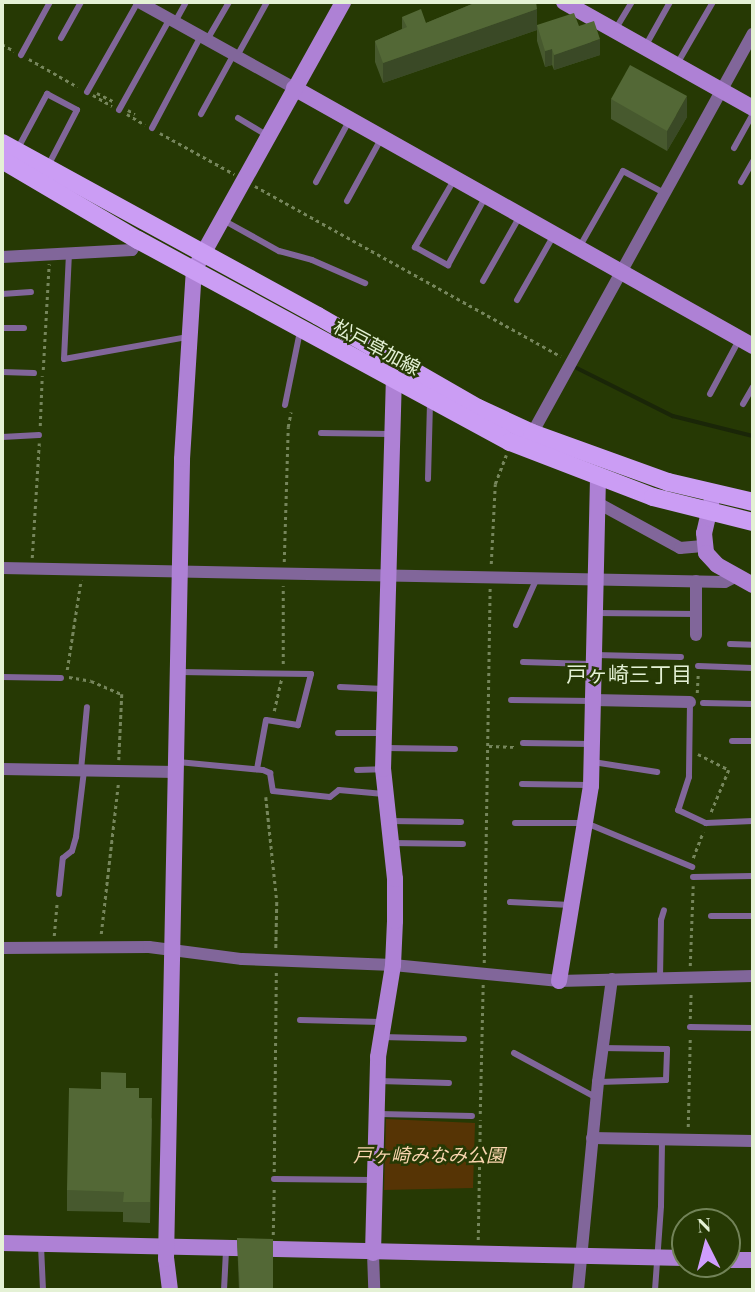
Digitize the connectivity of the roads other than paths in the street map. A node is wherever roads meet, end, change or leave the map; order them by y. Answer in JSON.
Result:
{"nodes":[{"id":1,"x":50,"y":2,"type":"edge"},
{"id":2,"x":81,"y":2,"type":"edge"},
{"id":3,"x":139,"y":2,"type":"edge"},
{"id":4,"x":186,"y":2,"type":"edge"},
{"id":5,"x":229,"y":2,"type":"edge"},
{"id":6,"x":267,"y":2,"type":"edge"},
{"id":7,"x":343,"y":2,"type":"edge"},
{"id":8,"x":564,"y":2,"type":"edge"},
{"id":9,"x":632,"y":2,"type":"edge"},
{"id":10,"x":670,"y":2,"type":"edge"},
{"id":11,"x":713,"y":2,"type":"edge"},
{"id":12,"x":582,"y":6,"type":"edge"},
{"id":13,"x":172,"y":21,"type":"junction"},
{"id":14,"x":615,"y":30,"type":"junction"},
{"id":15,"x":753,"y":34,"type":"edge"},
{"id":16,"x":61,"y":38,"type":"dead end"},
{"id":17,"x":204,"y":38,"type":"junction"},
{"id":18,"x":645,"y":47,"type":"junction"},
{"id":19,"x":21,"y":55,"type":"road end"},
{"id":20,"x":235,"y":55,"type":"junction"},
{"id":21,"x":677,"y":65,"type":"junction"},
{"id":22,"x":294,"y":88,"type":"junction"},
{"id":23,"x":88,"y":90,"type":"road end"},
{"id":24,"x":722,"y":90,"type":"junction"},
{"id":25,"x":120,"y":108,"type":"road end"},
{"id":26,"x":753,"y":108,"type":"edge"},
{"id":27,"x":201,"y":114,"type":"dead end"},
{"id":28,"x":753,"y":114,"type":"edge"},
{"id":29,"x":238,"y":118,"type":"dead end"},
{"id":30,"x":350,"y":120,"type":"junction"},
{"id":31,"x":152,"y":128,"type":"road end"},
{"id":32,"x":268,"y":136,"type":"junction"},
{"id":33,"x":382,"y":137,"type":"junction"},
{"id":34,"x":734,"y":148,"type":"dead end"},
{"id":35,"x":6,"y":151,"type":"edge"},
{"id":36,"x":753,"y":161,"type":"edge"},
{"id":37,"x":47,"y":167,"type":"junction"},
{"id":38,"x":454,"y":178,"type":"junction"},
{"id":39,"x":316,"y":182,"type":"dead end"},
{"id":40,"x":741,"y":182,"type":"dead end"},
{"id":41,"x":664,"y":193,"type":"junction"},
{"id":42,"x":486,"y":196,"type":"junction"},
{"id":43,"x":347,"y":201,"type":"dead end"},
{"id":44,"x":521,"y":215,"type":"junction"},
{"id":45,"x":221,"y":219,"type":"junction"},
{"id":46,"x":555,"y":234,"type":"junction"},
{"id":47,"x":138,"y":240,"type":"junction"},
{"id":48,"x":579,"y":248,"type":"junction"},
{"id":49,"x":69,"y":253,"type":"junction"},
{"id":50,"x":202,"y":253,"type":"junction"},
{"id":51,"x":2,"y":257,"type":"edge"},
{"id":52,"x":194,"y":270,"type":"junction"},
{"id":53,"x":621,"y":271,"type":"junction"},
{"id":54,"x":483,"y":281,"type":"dead end"},
{"id":55,"x":365,"y":283,"type":"dead end"},
{"id":56,"x":31,"y":292,"type":"dead end"},
{"id":57,"x":2,"y":294,"type":"edge"},
{"id":58,"x":517,"y":300,"type":"dead end"},
{"id":59,"x":2,"y":328,"type":"edge"},
{"id":60,"x":24,"y":328,"type":"dead end"},
{"id":61,"x":300,"y":329,"type":"junction"},
{"id":62,"x":188,"y":337,"type":"junction"},
{"id":63,"x":747,"y":342,"type":"edge"},
{"id":64,"x":2,"y":372,"type":"edge"},
{"id":65,"x":34,"y":373,"type":"dead end"},
{"id":66,"x":394,"y":380,"type":"junction"},
{"id":67,"x":753,"y":387,"type":"edge"},
{"id":68,"x":710,"y":394,"type":"dead end"},
{"id":69,"x":430,"y":399,"type":"junction"},
{"id":70,"x":743,"y":404,"type":"dead end"},
{"id":71,"x":285,"y":405,"type":"dead end"},
{"id":72,"x":321,"y":433,"type":"dead end"},
{"id":73,"x":390,"y":434,"type":"junction"},
{"id":74,"x":39,"y":435,"type":"road end"},
{"id":75,"x":2,"y":438,"type":"edge"},
{"id":76,"x":520,"y":443,"type":"junction"},
{"id":77,"x":598,"y":478,"type":"junction"},
{"id":78,"x":428,"y":479,"type":"dead end"},
{"id":79,"x":713,"y":493,"type":"junction"},
{"id":80,"x":596,"y":502,"type":"junction"},
{"id":81,"x":753,"y":502,"type":"edge"},
{"id":82,"x":708,"y":513,"type":"junction"},
{"id":83,"x":753,"y":522,"type":"edge"},
{"id":84,"x":703,"y":546,"type":"junction"},
{"id":85,"x":2,"y":568,"type":"edge"},
{"id":86,"x":180,"y":571,"type":"junction"},
{"id":87,"x":388,"y":575,"type":"junction"},
{"id":88,"x":737,"y":576,"type":"junction"},
{"id":89,"x":536,"y":578,"type":"junction"},
{"id":90,"x":595,"y":579,"type":"junction"},
{"id":91,"x":696,"y":581,"type":"junction"},
{"id":92,"x":753,"y":585,"type":"edge"},
{"id":93,"x":594,"y":612,"type":"junction"},
{"id":94,"x":696,"y":614,"type":"junction"},
{"id":95,"x":516,"y":625,"type":"dead end"},
{"id":96,"x":696,"y":635,"type":"dead end"},
{"id":97,"x":730,"y":644,"type":"dead end"},
{"id":98,"x":753,"y":645,"type":"edge"},
{"id":99,"x":681,"y":657,"type":"dead end"},
{"id":100,"x":593,"y":660,"type":"junction"},
{"id":101,"x":523,"y":662,"type":"dead end"},
{"id":102,"x":698,"y":666,"type":"dead end"},
{"id":103,"x":753,"y":668,"type":"edge"},
{"id":104,"x":178,"y":672,"type":"junction"},
{"id":105,"x":2,"y":677,"type":"edge"},
{"id":106,"x":61,"y":678,"type":"dead end"},
{"id":107,"x":340,"y":687,"type":"dead end"},
{"id":108,"x":386,"y":689,"type":"junction"},
{"id":109,"x":511,"y":700,"type":"dead end"},
{"id":110,"x":593,"y":701,"type":"junction"},
{"id":111,"x":697,"y":702,"type":"junction"},
{"id":112,"x":753,"y":704,"type":"edge"},
{"id":113,"x":87,"y":707,"type":"dead end"},
{"id":114,"x":338,"y":733,"type":"dead end"},
{"id":115,"x":384,"y":741,"type":"junction"},
{"id":116,"x":732,"y":741,"type":"dead end"},
{"id":117,"x":753,"y":741,"type":"edge"},
{"id":118,"x":523,"y":743,"type":"road end"},
{"id":119,"x":592,"y":744,"type":"junction"},
{"id":120,"x":455,"y":749,"type":"dead end"},
{"id":121,"x":592,"y":762,"type":"junction"},
{"id":122,"x":176,"y":767,"type":"junction"},
{"id":123,"x":2,"y":769,"type":"edge"},
{"id":124,"x":257,"y":769,"type":"junction"},
{"id":125,"x":383,"y":769,"type":"junction"},
{"id":126,"x":82,"y":770,"type":"junction"},
{"id":127,"x":358,"y":770,"type":"dead end"},
{"id":128,"x":657,"y":772,"type":"dead end"},
{"id":129,"x":522,"y":784,"type":"dead end"},
{"id":130,"x":591,"y":786,"type":"junction"},
{"id":131,"x":384,"y":794,"type":"junction"},
{"id":132,"x":387,"y":821,"type":"junction"},
{"id":133,"x":753,"y":821,"type":"edge"},
{"id":134,"x":461,"y":822,"type":"dead end"},
{"id":135,"x":515,"y":823,"type":"dead end"},
{"id":136,"x":586,"y":823,"type":"junction"},
{"id":137,"x":390,"y":843,"type":"junction"},
{"id":138,"x":463,"y":844,"type":"dead end"},
{"id":139,"x":692,"y":867,"type":"road end"},
{"id":140,"x":753,"y":876,"type":"edge"},
{"id":141,"x":694,"y":877,"type":"road end"},
{"id":142,"x":59,"y":894,"type":"road end"},
{"id":143,"x":510,"y":902,"type":"dead end"},
{"id":144,"x":572,"y":905,"type":"junction"},
{"id":145,"x":664,"y":911,"type":"dead end"},
{"id":146,"x":711,"y":916,"type":"dead end"},
{"id":147,"x":753,"y":916,"type":"edge"},
{"id":148,"x":2,"y":947,"type":"edge"},
{"id":149,"x":172,"y":949,"type":"junction"},
{"id":150,"x":393,"y":965,"type":"junction"},
{"id":151,"x":753,"y":976,"type":"edge"},
{"id":152,"x":660,"y":978,"type":"junction"},
{"id":153,"x":612,"y":979,"type":"junction"},
{"id":154,"x":559,"y":981,"type":"junction"},
{"id":155,"x":300,"y":1020,"type":"dead end"},
{"id":156,"x":690,"y":1027,"type":"road end"},
{"id":157,"x":753,"y":1028,"type":"edge"},
{"id":158,"x":382,"y":1030,"type":"junction"},
{"id":159,"x":464,"y":1039,"type":"dead end"},
{"id":160,"x":602,"y":1048,"type":"junction"},
{"id":161,"x":514,"y":1053,"type":"dead end"},
{"id":162,"x":377,"y":1081,"type":"junction"},
{"id":163,"x":597,"y":1082,"type":"junction"},
{"id":164,"x":449,"y":1083,"type":"dead end"},
{"id":165,"x":596,"y":1097,"type":"junction"},
{"id":166,"x":377,"y":1114,"type":"junction"},
{"id":167,"x":472,"y":1116,"type":"dead end"},
{"id":168,"x":592,"y":1138,"type":"junction"},
{"id":169,"x":662,"y":1138,"type":"junction"},
{"id":170,"x":753,"y":1141,"type":"edge"},
{"id":171,"x":274,"y":1178,"type":"dead end"},
{"id":172,"x":375,"y":1181,"type":"junction"},
{"id":173,"x":2,"y":1243,"type":"edge"},
{"id":174,"x":41,"y":1244,"type":"junction"},
{"id":175,"x":166,"y":1247,"type":"junction"},
{"id":176,"x":226,"y":1248,"type":"junction"},
{"id":177,"x":373,"y":1253,"type":"junction"},
{"id":178,"x":581,"y":1256,"type":"junction"},
{"id":179,"x":658,"y":1257,"type":"junction"},
{"id":180,"x":671,"y":1257,"type":"edge"},
{"id":181,"x":43,"y":1290,"type":"edge"},
{"id":182,"x":170,"y":1290,"type":"edge"},
{"id":183,"x":224,"y":1290,"type":"edge"},
{"id":184,"x":374,"y":1290,"type":"edge"},
{"id":185,"x":578,"y":1290,"type":"edge"},
{"id":186,"x":655,"y":1290,"type":"edge"}],
"edges":[{"from":1,"to":19,"type":"lane"},
{"from":2,"to":16,"type":"lane"},
{"from":3,"to":13,"type":"street"},
{"from":3,"to":23,"type":"lane"},
{"from":4,"to":13,"type":"lane"},
{"from":5,"to":17,"type":"lane"},
{"from":6,"to":20,"type":"lane"},
{"from":7,"to":22,"type":"street"},
{"from":8,"to":12,"type":"street"},
{"from":9,"to":14,"type":"lane"},
{"from":10,"to":18,"type":"lane"},
{"from":11,"to":21,"type":"lane"},
{"from":12,"to":14,"type":"street"},
{"from":13,"to":17,"type":"street"},
{"from":13,"to":25,"type":"lane"},
{"from":14,"to":18,"type":"street"},
{"from":15,"to":24,"type":"street"},
{"from":17,"to":20,"type":"street"},
{"from":17,"to":31,"type":"lane"},
{"from":18,"to":21,"type":"street"},
{"from":20,"to":22,"type":"street"},
{"from":20,"to":27,"type":"lane"},
{"from":21,"to":24,"type":"street"},
{"from":22,"to":30,"type":"street"},
{"from":22,"to":32,"type":"street"},
{"from":24,"to":26,"type":"street"},
{"from":24,"to":41,"type":"street"},
{"from":28,"to":34,"type":"lane"},
{"from":29,"to":32,"type":"lane"},
{"from":30,"to":33,"type":"street"},
{"from":30,"to":39,"type":"lane"},
{"from":32,"to":45,"type":"street"},
{"from":33,"to":38,"type":"street"},
{"from":33,"to":43,"type":"lane"},
{"from":35,"to":37,"type":"main road","name":"松戸草加線"},
{"from":35,"to":37,"type":"lane"},
{"from":35,"to":47,"type":"main road","name":"松戸草加線"},
{"from":36,"to":40,"type":"lane"},
{"from":37,"to":50,"type":"main road","name":"松戸草加線"},
{"from":38,"to":42,"type":"street"},
{"from":38,"to":42,"type":"lane"},
{"from":41,"to":48,"type":"lane"},
{"from":41,"to":53,"type":"street"},
{"from":42,"to":44,"type":"street"},
{"from":44,"to":46,"type":"street"},
{"from":44,"to":54,"type":"lane"},
{"from":45,"to":50,"type":"street"},
{"from":45,"to":55,"type":"lane"},
{"from":46,"to":48,"type":"street"},
{"from":46,"to":58,"type":"lane"},
{"from":47,"to":49,"type":"street"},
{"from":47,"to":52,"type":"main road","name":"松戸草加線"},
{"from":48,"to":53,"type":"street"},
{"from":49,"to":51,"type":"street"},
{"from":49,"to":62,"type":"lane"},
{"from":50,"to":52,"type":"street"},
{"from":50,"to":76,"type":"main road","name":"松戸草加線"},
{"from":52,"to":61,"type":"main road","name":"松戸草加線"},
{"from":52,"to":62,"type":"street"},
{"from":53,"to":63,"type":"street"},
{"from":53,"to":76,"type":"street"},
{"from":56,"to":57,"type":"lane"},
{"from":59,"to":60,"type":"lane"},
{"from":61,"to":66,"type":"main road","name":"松戸草加線"},
{"from":61,"to":71,"type":"lane"},
{"from":62,"to":86,"type":"street"},
{"from":63,"to":68,"type":"lane"},
{"from":64,"to":65,"type":"lane"},
{"from":66,"to":69,"type":"main road","name":"松戸草加線"},
{"from":66,"to":73,"type":"street"},
{"from":67,"to":70,"type":"lane"},
{"from":69,"to":76,"type":"main road","name":"松戸草加線"},
{"from":69,"to":78,"type":"lane"},
{"from":72,"to":73,"type":"lane"},
{"from":73,"to":87,"type":"street"},
{"from":74,"to":75,"type":"lane"},
{"from":76,"to":77,"type":"main road","name":"松戸草加線"},
{"from":76,"to":79,"type":"main road","name":"松戸草加線"},
{"from":77,"to":80,"type":"street"},
{"from":77,"to":82,"type":"main road","name":"松戸草加線"},
{"from":79,"to":81,"type":"main road","name":"松戸草加線"},
{"from":79,"to":82,"type":"street"},
{"from":80,"to":84,"type":"street"},
{"from":80,"to":90,"type":"street"},
{"from":82,"to":83,"type":"main road","name":"松戸草加線"},
{"from":82,"to":84,"type":"street"},
{"from":84,"to":88,"type":"street"},
{"from":85,"to":86,"type":"street"},
{"from":86,"to":87,"type":"street"},
{"from":86,"to":104,"type":"street"},
{"from":87,"to":89,"type":"street"},
{"from":87,"to":108,"type":"street"},
{"from":88,"to":91,"type":"street"},
{"from":88,"to":92,"type":"street"},
{"from":89,"to":90,"type":"street"},
{"from":89,"to":95,"type":"lane"},
{"from":90,"to":91,"type":"street"},
{"from":90,"to":93,"type":"street"},
{"from":91,"to":94,"type":"street"},
{"from":93,"to":94,"type":"lane"},
{"from":93,"to":100,"type":"street"},
{"from":94,"to":96,"type":"street"},
{"from":97,"to":98,"type":"lane"},
{"from":99,"to":100,"type":"lane"},
{"from":100,"to":101,"type":"lane"},
{"from":100,"to":110,"type":"street"},
{"from":102,"to":103,"type":"lane"},
{"from":104,"to":122,"type":"street"},
{"from":104,"to":124,"type":"lane"},
{"from":105,"to":106,"type":"lane"},
{"from":107,"to":108,"type":"lane"},
{"from":108,"to":115,"type":"street"},
{"from":109,"to":110,"type":"lane"},
{"from":110,"to":111,"type":"street"},
{"from":110,"to":119,"type":"street"},
{"from":111,"to":112,"type":"lane"},
{"from":111,"to":133,"type":"lane"},
{"from":113,"to":126,"type":"lane"},
{"from":114,"to":115,"type":"lane"},
{"from":115,"to":120,"type":"lane"},
{"from":115,"to":125,"type":"street"},
{"from":116,"to":117,"type":"lane"},
{"from":118,"to":119,"type":"lane"},
{"from":119,"to":121,"type":"street"},
{"from":121,"to":128,"type":"lane"},
{"from":121,"to":130,"type":"street"},
{"from":122,"to":124,"type":"lane"},
{"from":122,"to":126,"type":"street"},
{"from":122,"to":149,"type":"street"},
{"from":123,"to":126,"type":"street"},
{"from":124,"to":131,"type":"lane"},
{"from":125,"to":127,"type":"lane"},
{"from":125,"to":131,"type":"street"},
{"from":126,"to":142,"type":"lane"},
{"from":129,"to":130,"type":"lane"},
{"from":130,"to":136,"type":"street"},
{"from":131,"to":132,"type":"street"},
{"from":132,"to":134,"type":"lane"},
{"from":132,"to":137,"type":"street"},
{"from":135,"to":136,"type":"lane"},
{"from":136,"to":139,"type":"lane"},
{"from":136,"to":144,"type":"street"},
{"from":137,"to":138,"type":"lane"},
{"from":137,"to":150,"type":"street"},
{"from":140,"to":141,"type":"lane"},
{"from":143,"to":144,"type":"lane"},
{"from":144,"to":154,"type":"street"},
{"from":145,"to":152,"type":"lane"},
{"from":146,"to":147,"type":"lane"},
{"from":148,"to":149,"type":"street"},
{"from":149,"to":150,"type":"street"},
{"from":149,"to":175,"type":"street"},
{"from":150,"to":154,"type":"street"},
{"from":150,"to":158,"type":"street"},
{"from":151,"to":152,"type":"street"},
{"from":152,"to":153,"type":"street"},
{"from":153,"to":154,"type":"street"},
{"from":153,"to":160,"type":"street"},
{"from":155,"to":158,"type":"lane"},
{"from":156,"to":157,"type":"lane"},
{"from":158,"to":159,"type":"lane"},
{"from":158,"to":162,"type":"street"},
{"from":160,"to":163,"type":"street"},
{"from":160,"to":163,"type":"lane"},
{"from":161,"to":165,"type":"lane"},
{"from":162,"to":164,"type":"lane"},
{"from":162,"to":166,"type":"street"},
{"from":163,"to":165,"type":"street"},
{"from":165,"to":168,"type":"street"},
{"from":166,"to":167,"type":"lane"},
{"from":166,"to":172,"type":"street"},
{"from":168,"to":169,"type":"street"},
{"from":168,"to":178,"type":"street"},
{"from":169,"to":170,"type":"street"},
{"from":169,"to":179,"type":"lane"},
{"from":171,"to":172,"type":"lane"},
{"from":172,"to":177,"type":"street"},
{"from":173,"to":174,"type":"street"},
{"from":174,"to":175,"type":"street"},
{"from":174,"to":181,"type":"lane"},
{"from":175,"to":176,"type":"street"},
{"from":175,"to":182,"type":"street"},
{"from":176,"to":177,"type":"street"},
{"from":176,"to":183,"type":"lane"},
{"from":177,"to":178,"type":"street"},
{"from":177,"to":184,"type":"street"},
{"from":178,"to":179,"type":"street"},
{"from":178,"to":185,"type":"street"},
{"from":179,"to":180,"type":"street"},
{"from":179,"to":186,"type":"lane"}]}
